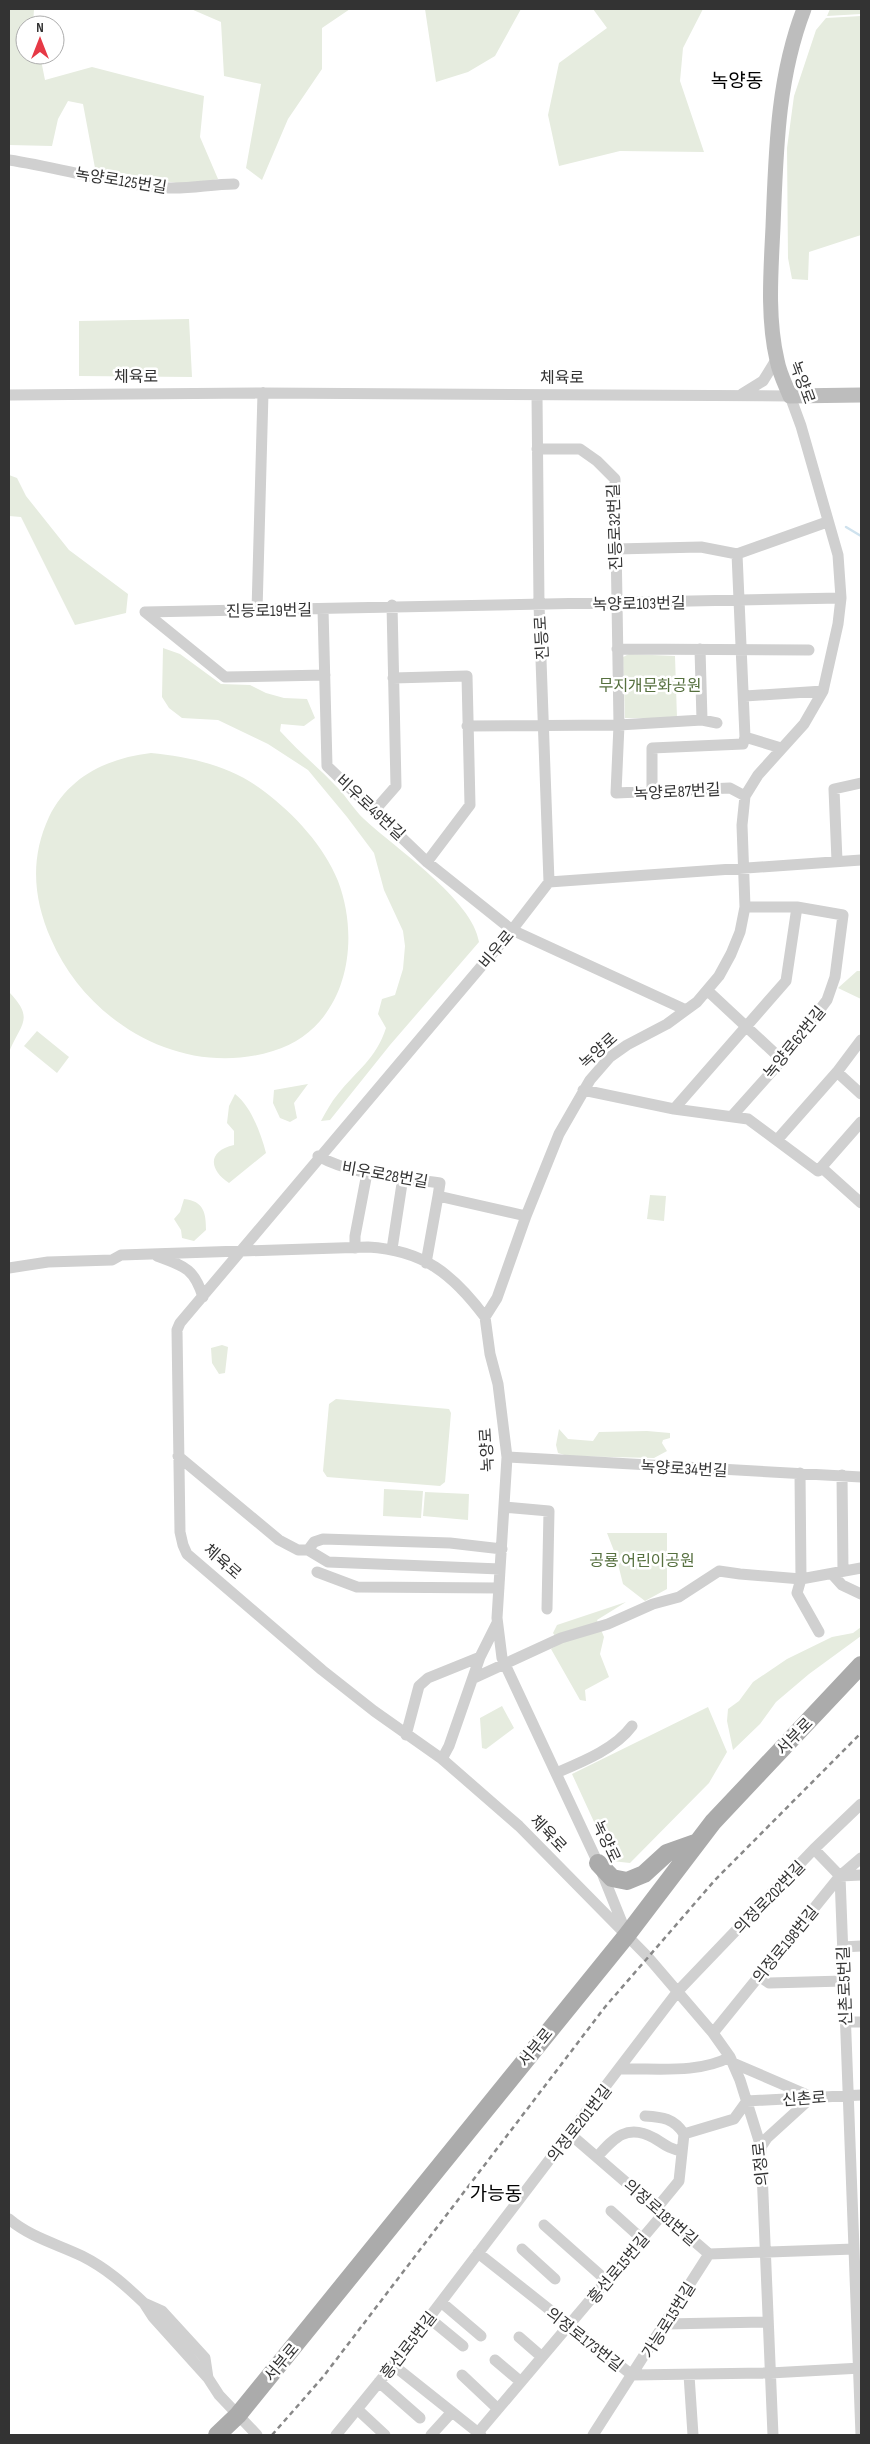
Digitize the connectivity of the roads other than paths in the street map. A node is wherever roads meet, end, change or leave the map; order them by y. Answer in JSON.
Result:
{"nodes":[{"id":1,"x":804,"y":9,"type":"edge"},
{"id":2,"x":9,"y":160,"type":"edge"},
{"id":3,"x":234,"y":184,"type":"dead end"},
{"id":4,"x":776,"y":360,"type":"junction"},
{"id":5,"x":263,"y":393,"type":"junction"},
{"id":6,"x":9,"y":395,"type":"edge"},
{"id":7,"x":537,"y":395,"type":"junction"},
{"id":8,"x":861,"y":395,"type":"edge"},
{"id":9,"x":738,"y":396,"type":"junction"},
{"id":10,"x":790,"y":396,"type":"junction"},
{"id":11,"x":537,"y":449,"type":"junction"},
{"id":12,"x":827,"y":522,"type":"junction"},
{"id":13,"x":616,"y":549,"type":"junction"},
{"id":14,"x":737,"y":554,"type":"junction"},
{"id":15,"x":841,"y":598,"type":"junction"},
{"id":16,"x":738,"y":602,"type":"junction"},
{"id":17,"x":539,"y":604,"type":"junction"},
{"id":18,"x":616,"y":604,"type":"junction"},
{"id":19,"x":392,"y":605,"type":"junction"},
{"id":20,"x":323,"y":608,"type":"junction"},
{"id":21,"x":257,"y":611,"type":"junction"},
{"id":22,"x":617,"y":649,"type":"junction"},
{"id":23,"x":700,"y":649,"type":"junction"},
{"id":24,"x":741,"y":649,"type":"junction"},
{"id":25,"x":809,"y":650,"type":"dead end"},
{"id":26,"x":325,"y":675,"type":"junction"},
{"id":27,"x":393,"y":678,"type":"junction"},
{"id":28,"x":823,"y":691,"type":"junction"},
{"id":29,"x":745,"y":696,"type":"junction"},
{"id":30,"x":702,"y":720,"type":"junction"},
{"id":31,"x":716,"y":723,"type":"dead end"},
{"id":32,"x":544,"y":724,"type":"junction"},
{"id":33,"x":618,"y":725,"type":"junction"},
{"id":34,"x":467,"y":726,"type":"junction"},
{"id":35,"x":745,"y":737,"type":"junction"},
{"id":36,"x":781,"y":748,"type":"junction"},
{"id":37,"x":861,"y":784,"type":"edge"},
{"id":38,"x":652,"y":791,"type":"junction"},
{"id":39,"x":745,"y":796,"type":"junction"},
{"id":40,"x":375,"y":810,"type":"junction"},
{"id":41,"x":861,"y":860,"type":"edge"},
{"id":42,"x":837,"y":861,"type":"junction"},
{"id":43,"x":427,"y":862,"type":"junction"},
{"id":44,"x":744,"y":868,"type":"junction"},
{"id":45,"x":549,"y":882,"type":"junction"},
{"id":46,"x":745,"y":907,"type":"junction"},
{"id":47,"x":797,"y":907,"type":"junction"},
{"id":48,"x":512,"y":930,"type":"junction"},
{"id":49,"x":708,"y":991,"type":"junction"},
{"id":50,"x":686,"y":1010,"type":"junction"},
{"id":51,"x":745,"y":1028,"type":"junction"},
{"id":52,"x":861,"y":1040,"type":"edge"},
{"id":53,"x":782,"y":1060,"type":"junction"},
{"id":54,"x":837,"y":1072,"type":"junction"},
{"id":55,"x":583,"y":1090,"type":"junction"},
{"id":56,"x":861,"y":1094,"type":"edge"},
{"id":57,"x":674,"y":1109,"type":"junction"},
{"id":58,"x":733,"y":1115,"type":"junction"},
{"id":59,"x":861,"y":1122,"type":"edge"},
{"id":60,"x":778,"y":1140,"type":"junction"},
{"id":61,"x":318,"y":1156,"type":"junction"},
{"id":62,"x":821,"y":1167,"type":"junction"},
{"id":63,"x":368,"y":1173,"type":"junction"},
{"id":64,"x":403,"y":1177,"type":"junction"},
{"id":65,"x":438,"y":1196,"type":"junction"},
{"id":66,"x":861,"y":1203,"type":"edge"},
{"id":67,"x":526,"y":1216,"type":"junction"},
{"id":68,"x":355,"y":1248,"type":"junction"},
{"id":69,"x":392,"y":1248,"type":"junction"},
{"id":70,"x":238,"y":1253,"type":"junction"},
{"id":71,"x":151,"y":1254,"type":"junction"},
{"id":72,"x":426,"y":1263,"type":"junction"},
{"id":73,"x":9,"y":1268,"type":"edge"},
{"id":74,"x":203,"y":1297,"type":"junction"},
{"id":75,"x":485,"y":1317,"type":"junction"},
{"id":76,"x":178,"y":1456,"type":"junction"},
{"id":77,"x":507,"y":1457,"type":"junction"},
{"id":78,"x":800,"y":1473,"type":"junction"},
{"id":79,"x":842,"y":1475,"type":"junction"},
{"id":80,"x":861,"y":1477,"type":"edge"},
{"id":81,"x":504,"y":1507,"type":"junction"},
{"id":82,"x":502,"y":1548,"type":"junction"},
{"id":83,"x":308,"y":1550,"type":"junction"},
{"id":84,"x":861,"y":1568,"type":"edge"},
{"id":85,"x":500,"y":1569,"type":"junction"},
{"id":86,"x":317,"y":1572,"type":"dead end"},
{"id":87,"x":838,"y":1573,"type":"junction"},
{"id":88,"x":801,"y":1579,"type":"junction"},
{"id":89,"x":500,"y":1588,"type":"junction"},
{"id":90,"x":861,"y":1594,"type":"edge"},
{"id":91,"x":547,"y":1609,"type":"dead end"},
{"id":92,"x":497,"y":1622,"type":"junction"},
{"id":93,"x":819,"y":1632,"type":"dead end"},
{"id":94,"x":480,"y":1657,"type":"junction"},
{"id":95,"x":504,"y":1663,"type":"junction"},
{"id":96,"x":861,"y":1666,"type":"edge"},
{"id":97,"x":474,"y":1678,"type":"junction"},
{"id":98,"x":632,"y":1726,"type":"dead end"},
{"id":99,"x":406,"y":1735,"type":"junction"},
{"id":100,"x":442,"y":1759,"type":"junction"},
{"id":101,"x":556,"y":1773,"type":"junction"},
{"id":102,"x":861,"y":1804,"type":"edge"},
{"id":103,"x":698,"y":1842,"type":"junction"},
{"id":104,"x":814,"y":1849,"type":"junction"},
{"id":105,"x":861,"y":1858,"type":"edge"},
{"id":106,"x":598,"y":1863,"type":"junction"},
{"id":107,"x":861,"y":1875,"type":"edge"},
{"id":108,"x":840,"y":1876,"type":"junction"},
{"id":109,"x":627,"y":1935,"type":"junction"},
{"id":110,"x":861,"y":1946,"type":"edge"},
{"id":111,"x":842,"y":1947,"type":"junction"},
{"id":112,"x":759,"y":1976,"type":"junction"},
{"id":113,"x":844,"y":1981,"type":"junction"},
{"id":114,"x":678,"y":1991,"type":"junction"},
{"id":115,"x":845,"y":2022,"type":"junction"},
{"id":116,"x":861,"y":2022,"type":"edge"},
{"id":117,"x":714,"y":2033,"type":"junction"},
{"id":118,"x":732,"y":2060,"type":"junction"},
{"id":119,"x":621,"y":2069,"type":"junction"},
{"id":120,"x":847,"y":2095,"type":"junction"},
{"id":121,"x":861,"y":2095,"type":"edge"},
{"id":122,"x":812,"y":2097,"type":"junction"},
{"id":123,"x":747,"y":2101,"type":"junction"},
{"id":124,"x":645,"y":2116,"type":"dead end"},
{"id":125,"x":570,"y":2134,"type":"junction"},
{"id":126,"x":684,"y":2134,"type":"junction"},
{"id":127,"x":761,"y":2147,"type":"junction"},
{"id":128,"x":682,"y":2151,"type":"junction"},
{"id":129,"x":597,"y":2157,"type":"junction"},
{"id":130,"x":611,"y":2211,"type":"dead end"},
{"id":131,"x":660,"y":2212,"type":"junction"},
{"id":132,"x":9,"y":2219,"type":"edge"},
{"id":133,"x":544,"y":2225,"type":"dead end"},
{"id":134,"x":642,"y":2239,"type":"junction"},
{"id":135,"x":522,"y":2249,"type":"dead end"},
{"id":136,"x":854,"y":2250,"type":"junction"},
{"id":137,"x":765,"y":2252,"type":"junction"},
{"id":138,"x":478,"y":2253,"type":"junction"},
{"id":139,"x":709,"y":2254,"type":"junction"},
{"id":140,"x":554,"y":2280,"type":"dead end"},
{"id":141,"x":606,"y":2281,"type":"junction"},
{"id":142,"x":441,"y":2302,"type":"junction"},
{"id":143,"x":859,"y":2316,"type":"edge"},
{"id":144,"x":429,"y":2318,"type":"junction"},
{"id":145,"x":768,"y":2322,"type":"junction"},
{"id":146,"x":666,"y":2324,"type":"junction"},
{"id":147,"x":568,"y":2326,"type":"junction"},
{"id":148,"x":481,"y":2336,"type":"dead end"},
{"id":149,"x":519,"y":2337,"type":"dead end"},
{"id":150,"x":464,"y":2346,"type":"dead end"},
{"id":151,"x":542,"y":2357,"type":"junction"},
{"id":152,"x":495,"y":2360,"type":"dead end"},
{"id":153,"x":393,"y":2365,"type":"junction"},
{"id":154,"x":860,"y":2368,"type":"edge"},
{"id":155,"x":770,"y":2373,"type":"junction"},
{"id":156,"x":462,"y":2375,"type":"dead end"},
{"id":157,"x":632,"y":2375,"type":"junction"},
{"id":158,"x":689,"y":2375,"type":"junction"},
{"id":159,"x":379,"y":2382,"type":"junction"},
{"id":160,"x":521,"y":2382,"type":"junction"},
{"id":161,"x":358,"y":2409,"type":"junction"},
{"id":162,"x":498,"y":2409,"type":"junction"},
{"id":163,"x":451,"y":2413,"type":"junction"},
{"id":164,"x":238,"y":2415,"type":"junction"},
{"id":165,"x":420,"y":2418,"type":"dead end"},
{"id":166,"x":861,"y":2430,"type":"edge"},
{"id":167,"x":478,"y":2434,"type":"edge"},
{"id":168,"x":217,"y":2435,"type":"edge"},
{"id":169,"x":257,"y":2435,"type":"edge"},
{"id":170,"x":336,"y":2435,"type":"edge"},
{"id":171,"x":385,"y":2435,"type":"edge"},
{"id":172,"x":431,"y":2435,"type":"edge"},
{"id":173,"x":593,"y":2435,"type":"edge"},
{"id":174,"x":693,"y":2435,"type":"edge"},
{"id":175,"x":773,"y":2435,"type":"edge"}],
"edges":[{"from":1,"to":4,"type":"street","name":"녹양로"},
{"from":2,"to":3,"type":"street","name":"녹양로125번길"},
{"from":4,"to":9,"type":"street"},
{"from":4,"to":10,"type":"street","name":"녹양로"},
{"from":5,"to":6,"type":"street","name":"체육로"},
{"from":5,"to":7,"type":"street","name":"체육로"},
{"from":5,"to":21,"type":"street"},
{"from":7,"to":9,"type":"street","name":"체육로"},
{"from":7,"to":11,"type":"street","name":"진등로"},
{"from":8,"to":10,"type":"street","name":"체육로"},
{"from":9,"to":10,"type":"street","name":"체육로"},
{"from":10,"to":12,"type":"street","name":"녹양로"},
{"from":11,"to":13,"type":"street","name":"진등로32번길"},
{"from":11,"to":17,"type":"street","name":"진등로"},
{"from":12,"to":14,"type":"street"},
{"from":12,"to":15,"type":"street","name":"녹양로"},
{"from":13,"to":14,"type":"street"},
{"from":13,"to":18,"type":"street","name":"진등로32번길"},
{"from":14,"to":16,"type":"street"},
{"from":15,"to":16,"type":"street","name":"녹양로103번길"},
{"from":15,"to":28,"type":"street","name":"녹양로"},
{"from":16,"to":18,"type":"street","name":"녹양로103번길"},
{"from":16,"to":24,"type":"street"},
{"from":17,"to":18,"type":"street","name":"녹양로103번길"},
{"from":17,"to":19,"type":"street","name":"진등로19번길"},
{"from":17,"to":32,"type":"street","name":"진등로"},
{"from":18,"to":22,"type":"street","name":"녹양로87번길"},
{"from":19,"to":20,"type":"street","name":"진등로19번길"},
{"from":19,"to":27,"type":"street"},
{"from":20,"to":21,"type":"street","name":"진등로19번길"},
{"from":20,"to":26,"type":"street","name":"비우로49번길"},
{"from":21,"to":26,"type":"street","name":"진등로19번길"},
{"from":22,"to":23,"type":"street"},
{"from":22,"to":33,"type":"street","name":"녹양로87번길"},
{"from":23,"to":24,"type":"street"},
{"from":23,"to":30,"type":"street"},
{"from":24,"to":25,"type":"street"},
{"from":24,"to":29,"type":"street"},
{"from":26,"to":40,"type":"street","name":"비우로49번길"},
{"from":27,"to":34,"type":"street"},
{"from":27,"to":40,"type":"street"},
{"from":28,"to":29,"type":"street"},
{"from":28,"to":36,"type":"street","name":"녹양로"},
{"from":29,"to":35,"type":"street"},
{"from":30,"to":31,"type":"street"},
{"from":30,"to":33,"type":"street"},
{"from":32,"to":33,"type":"street"},
{"from":32,"to":34,"type":"street"},
{"from":32,"to":45,"type":"street","name":"진등로"},
{"from":33,"to":38,"type":"street","name":"녹양로87번길"},
{"from":34,"to":43,"type":"street"},
{"from":35,"to":36,"type":"street"},
{"from":35,"to":38,"type":"street"},
{"from":36,"to":39,"type":"street","name":"녹양로"},
{"from":37,"to":42,"type":"street"},
{"from":38,"to":39,"type":"street","name":"녹양로87번길"},
{"from":39,"to":44,"type":"street","name":"녹양로"},
{"from":40,"to":43,"type":"street","name":"비우로49번길"},
{"from":41,"to":42,"type":"street"},
{"from":42,"to":44,"type":"street"},
{"from":43,"to":48,"type":"street","name":"비우로49번길"},
{"from":44,"to":45,"type":"street"},
{"from":44,"to":46,"type":"street","name":"녹양로"},
{"from":45,"to":48,"type":"street","name":"비우로"},
{"from":46,"to":47,"type":"street","name":"녹양로62번길"},
{"from":46,"to":49,"type":"street","name":"녹양로"},
{"from":47,"to":51,"type":"street"},
{"from":47,"to":53,"type":"street","name":"녹양로62번길"},
{"from":48,"to":50,"type":"street"},
{"from":48,"to":61,"type":"street","name":"비우로"},
{"from":49,"to":50,"type":"street","name":"녹양로"},
{"from":49,"to":51,"type":"street"},
{"from":50,"to":55,"type":"street","name":"녹양로"},
{"from":51,"to":53,"type":"street"},
{"from":51,"to":57,"type":"street"},
{"from":52,"to":54,"type":"street"},
{"from":53,"to":58,"type":"street","name":"녹양로62번길"},
{"from":54,"to":56,"type":"street"},
{"from":54,"to":60,"type":"street"},
{"from":55,"to":57,"type":"street"},
{"from":55,"to":67,"type":"street","name":"녹양로"},
{"from":57,"to":58,"type":"street"},
{"from":58,"to":60,"type":"street"},
{"from":59,"to":62,"type":"street"},
{"from":60,"to":62,"type":"street"},
{"from":61,"to":63,"type":"street","name":"비우로28번길"},
{"from":61,"to":70,"type":"street","name":"비우로"},
{"from":62,"to":66,"type":"street"},
{"from":63,"to":64,"type":"street","name":"비우로28번길"},
{"from":63,"to":68,"type":"street"},
{"from":64,"to":65,"type":"street","name":"비우로28번길"},
{"from":64,"to":69,"type":"street"},
{"from":65,"to":67,"type":"street","name":"비우로28번길"},
{"from":65,"to":72,"type":"street"},
{"from":67,"to":75,"type":"street","name":"녹양로"},
{"from":68,"to":69,"type":"street"},
{"from":68,"to":70,"type":"street"},
{"from":69,"to":72,"type":"street"},
{"from":70,"to":71,"type":"street"},
{"from":70,"to":74,"type":"street","name":"체육로"},
{"from":71,"to":73,"type":"street"},
{"from":71,"to":74,"type":"street"},
{"from":72,"to":75,"type":"street"},
{"from":74,"to":76,"type":"street","name":"체육로"},
{"from":75,"to":77,"type":"street","name":"녹양로"},
{"from":76,"to":83,"type":"street"},
{"from":76,"to":99,"type":"street","name":"체육로"},
{"from":77,"to":78,"type":"street","name":"녹양로34번길"},
{"from":77,"to":81,"type":"street","name":"녹양로"},
{"from":78,"to":79,"type":"street","name":"녹양로34번길"},
{"from":78,"to":88,"type":"street"},
{"from":79,"to":80,"type":"street","name":"녹양로34번길"},
{"from":79,"to":87,"type":"street"},
{"from":81,"to":82,"type":"street","name":"녹양로"},
{"from":81,"to":91,"type":"street"},
{"from":82,"to":83,"type":"street"},
{"from":82,"to":85,"type":"street","name":"녹양로"},
{"from":83,"to":85,"type":"street"},
{"from":84,"to":87,"type":"street"},
{"from":85,"to":89,"type":"street","name":"녹양로"},
{"from":86,"to":89,"type":"street"},
{"from":87,"to":88,"type":"street"},
{"from":87,"to":90,"type":"street"},
{"from":88,"to":93,"type":"street"},
{"from":88,"to":95,"type":"street"},
{"from":89,"to":92,"type":"street","name":"녹양로"},
{"from":92,"to":94,"type":"street"},
{"from":92,"to":95,"type":"street","name":"녹양로"},
{"from":94,"to":97,"type":"street"},
{"from":94,"to":99,"type":"street"},
{"from":95,"to":97,"type":"street"},
{"from":95,"to":101,"type":"street","name":"녹양로"},
{"from":96,"to":103,"type":"main road","name":"서부로"},
{"from":97,"to":100,"type":"street"},
{"from":98,"to":101,"type":"street"},
{"from":99,"to":100,"type":"street","name":"체육로"},
{"from":100,"to":109,"type":"street","name":"체육로"},
{"from":101,"to":106,"type":"street","name":"녹양로"},
{"from":102,"to":104,"type":"street","name":"의정로202번길"},
{"from":103,"to":106,"type":"main road"},
{"from":103,"to":109,"type":"main road","name":"서부로"},
{"from":104,"to":108,"type":"street"},
{"from":104,"to":114,"type":"street","name":"의정로202번길"},
{"from":105,"to":108,"type":"street","name":"의정로198번길"},
{"from":106,"to":109,"type":"street","name":"녹양로"},
{"from":107,"to":108,"type":"street"},
{"from":108,"to":111,"type":"street","name":"신촌로5번길"},
{"from":108,"to":112,"type":"street","name":"의정로198번길"},
{"from":109,"to":114,"type":"street","name":"의정로"},
{"from":109,"to":164,"type":"main road","name":"서부로"},
{"from":110,"to":111,"type":"street"},
{"from":111,"to":113,"type":"street","name":"신촌로5번길"},
{"from":112,"to":113,"type":"street"},
{"from":112,"to":117,"type":"street","name":"의정로198번길"},
{"from":113,"to":115,"type":"street","name":"신촌로5번길"},
{"from":114,"to":117,"type":"street","name":"의정로"},
{"from":114,"to":119,"type":"street","name":"의정로201번길"},
{"from":115,"to":116,"type":"street"},
{"from":115,"to":120,"type":"street","name":"신촌로5번길"},
{"from":117,"to":118,"type":"street","name":"의정로"},
{"from":118,"to":119,"type":"street"},
{"from":118,"to":122,"type":"street"},
{"from":118,"to":123,"type":"street","name":"의정로"},
{"from":119,"to":125,"type":"street","name":"의정로201번길"},
{"from":120,"to":121,"type":"street","name":"신촌로"},
{"from":120,"to":122,"type":"street","name":"신촌로"},
{"from":120,"to":136,"type":"street","name":"신촌로5번길"},
{"from":122,"to":123,"type":"street","name":"신촌로"},
{"from":122,"to":127,"type":"street"},
{"from":123,"to":126,"type":"street"},
{"from":123,"to":127,"type":"street","name":"의정로"},
{"from":124,"to":126,"type":"street"},
{"from":125,"to":129,"type":"street","name":"의정로181번길"},
{"from":125,"to":138,"type":"street","name":"의정로201번길"},
{"from":126,"to":128,"type":"street","name":"흥선로15번길"},
{"from":127,"to":137,"type":"street","name":"의정로"},
{"from":128,"to":129,"type":"street"},
{"from":128,"to":131,"type":"street","name":"흥선로15번길"},
{"from":129,"to":131,"type":"street","name":"의정로181번길"},
{"from":130,"to":134,"type":"street"},
{"from":131,"to":134,"type":"street","name":"흥선로15번길"},
{"from":131,"to":139,"type":"street","name":"의정로181번길"},
{"from":132,"to":164,"type":"street"},
{"from":133,"to":141,"type":"street"},
{"from":134,"to":141,"type":"street","name":"흥선로15번길"},
{"from":135,"to":140,"type":"street"},
{"from":136,"to":137,"type":"street","name":"의정로181번길"},
{"from":136,"to":143,"type":"street","name":"신촌로5번길"},
{"from":137,"to":139,"type":"street","name":"의정로181번길"},
{"from":137,"to":145,"type":"street","name":"의정로"},
{"from":138,"to":142,"type":"street","name":"흥선로5번길"},
{"from":138,"to":147,"type":"street","name":"의정로173번길"},
{"from":139,"to":146,"type":"street","name":"가능로15번길"},
{"from":141,"to":147,"type":"street","name":"흥선로15번길"},
{"from":142,"to":144,"type":"street","name":"흥선로5번길"},
{"from":142,"to":148,"type":"street"},
{"from":143,"to":154,"type":"street","name":"신촌로5번길"},
{"from":144,"to":150,"type":"street"},
{"from":144,"to":153,"type":"street","name":"흥선로5번길"},
{"from":145,"to":146,"type":"street"},
{"from":145,"to":155,"type":"street","name":"의정로"},
{"from":146,"to":157,"type":"street","name":"가능로15번길"},
{"from":147,"to":151,"type":"street","name":"흥선로15번길"},
{"from":147,"to":157,"type":"street","name":"의정로173번길"},
{"from":149,"to":151,"type":"street"},
{"from":151,"to":160,"type":"street","name":"흥선로15번길"},
{"from":152,"to":160,"type":"street"},
{"from":153,"to":159,"type":"street","name":"흥선로5번길"},
{"from":153,"to":163,"type":"street"},
{"from":154,"to":155,"type":"street","name":"의정로173번길"},
{"from":154,"to":166,"type":"street","name":"신촌로5번길"},
{"from":155,"to":158,"type":"street","name":"의정로173번길"},
{"from":155,"to":175,"type":"street","name":"의정로"},
{"from":156,"to":162,"type":"street"},
{"from":157,"to":158,"type":"street","name":"의정로173번길"},
{"from":157,"to":173,"type":"street","name":"가능로15번길"},
{"from":158,"to":174,"type":"street"},
{"from":159,"to":161,"type":"street","name":"흥선로5번길"},
{"from":159,"to":165,"type":"street"},
{"from":160,"to":162,"type":"street","name":"흥선로15번길"},
{"from":161,"to":170,"type":"street","name":"흥선로5번길"},
{"from":161,"to":171,"type":"street"},
{"from":162,"to":167,"type":"street","name":"흥선로15번길"},
{"from":163,"to":167,"type":"street"},
{"from":163,"to":172,"type":"street"},
{"from":164,"to":168,"type":"main road","name":"서부로"},
{"from":164,"to":169,"type":"street"}]}
